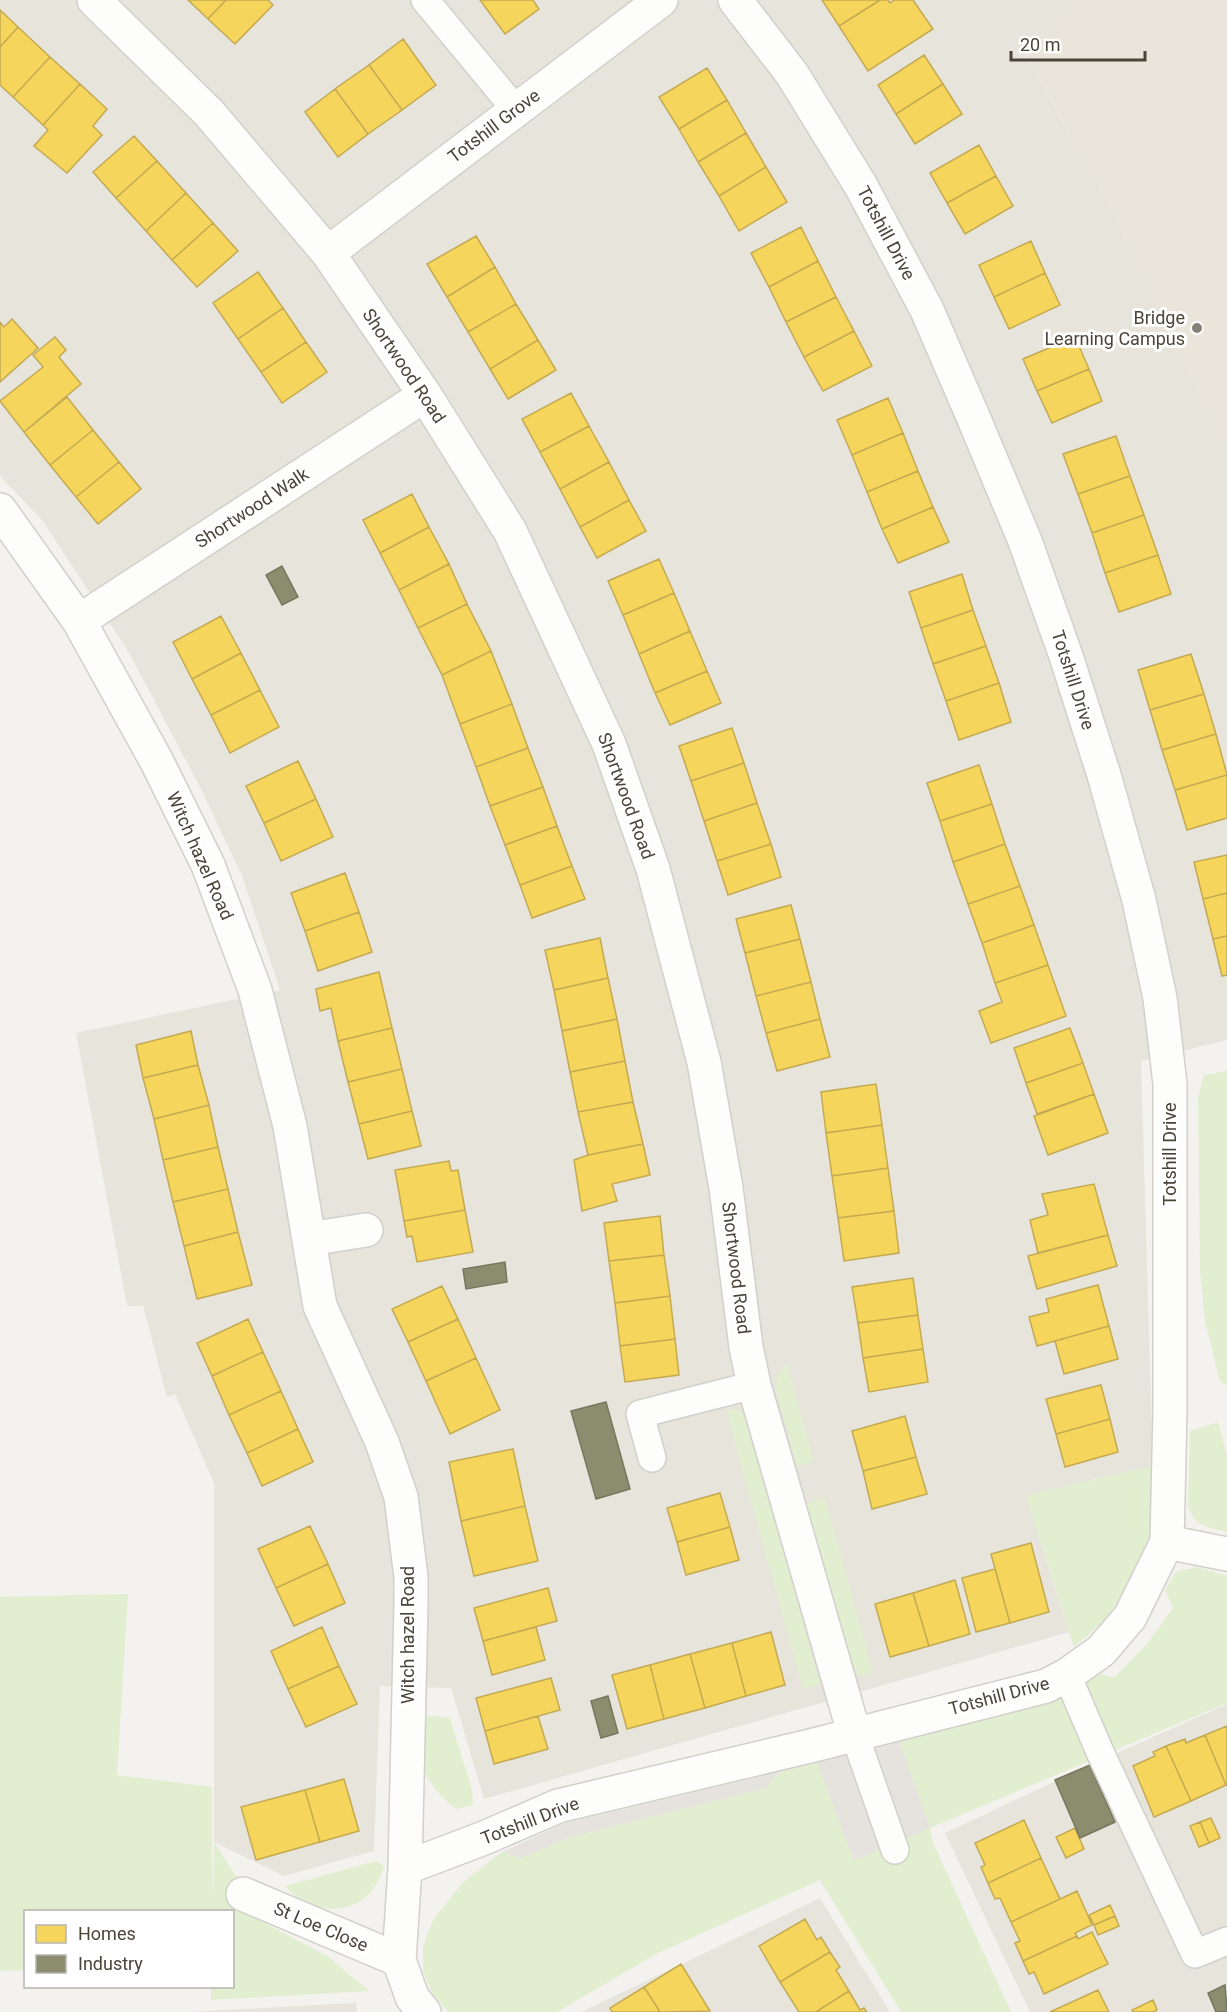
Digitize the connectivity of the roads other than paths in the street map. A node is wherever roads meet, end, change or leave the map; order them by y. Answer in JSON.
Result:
{"nodes":[{"id":1,"x":94,"y":0,"type":"edge"},
{"id":2,"x":425,"y":0,"type":"edge"},
{"id":3,"x":661,"y":0,"type":"edge"},
{"id":4,"x":735,"y":0,"type":"edge"},
{"id":5,"x":516,"y":110,"type":"junction"},
{"id":6,"x":328,"y":253,"type":"junction"},
{"id":7,"x":425,"y":395,"type":"junction"},
{"id":8,"x":0,"y":510,"type":"edge"},
{"id":9,"x":79,"y":621,"type":"junction"},
{"id":10,"x":366,"y":1230,"type":"dead end"},
{"id":11,"x":309,"y":1239,"type":"junction"},
{"id":12,"x":754,"y":1385,"type":"junction"},
{"id":13,"x":652,"y":1458,"type":"dead end"},
{"id":14,"x":1167,"y":1542,"type":"junction"},
{"id":15,"x":1227,"y":1554,"type":"edge"},
{"id":16,"x":1067,"y":1675,"type":"junction"},
{"id":17,"x":854,"y":1733,"type":"junction"},
{"id":18,"x":895,"y":1850,"type":"dead end"},
{"id":19,"x":405,"y":1868,"type":"junction"},
{"id":20,"x":243,"y":1894,"type":"dead end"},
{"id":21,"x":1227,"y":1941,"type":"edge"},
{"id":22,"x":399,"y":1960,"type":"junction"},
{"id":23,"x":424,"y":2012,"type":"edge"}],
"edges":[{"from":1,"to":6,"type":"street","name":"Shortwood Road"},
{"from":2,"to":5,"type":"lane"},
{"from":3,"to":5,"type":"street","name":"Totshill Grove"},
{"from":4,"to":14,"type":"street","name":"Totshill Drive"},
{"from":5,"to":6,"type":"street","name":"Totshill Grove"},
{"from":6,"to":7,"type":"street","name":"Shortwood Road"},
{"from":7,"to":9,"type":"street","name":"Shortwood Walk"},
{"from":7,"to":12,"type":"street","name":"Shortwood Road"},
{"from":8,"to":9,"type":"street","name":"Witch hazel Road"},
{"from":9,"to":11,"type":"street","name":"Witch hazel Road"},
{"from":10,"to":11,"type":"street"},
{"from":11,"to":19,"type":"street","name":"Witch hazel Road"},
{"from":12,"to":13,"type":"lane"},
{"from":12,"to":17,"type":"street","name":"Shortwood Road"},
{"from":14,"to":15,"type":"street"},
{"from":14,"to":16,"type":"street","name":"Totshill Drive"},
{"from":16,"to":17,"type":"street","name":"Totshill Drive"},
{"from":16,"to":21,"type":"lane"},
{"from":17,"to":18,"type":"lane"},
{"from":17,"to":19,"type":"street","name":"Totshill Drive"},
{"from":19,"to":22,"type":"street","name":"Witch hazel Road"},
{"from":20,"to":22,"type":"street","name":"St Loe Close"},
{"from":22,"to":23,"type":"street"}]}
